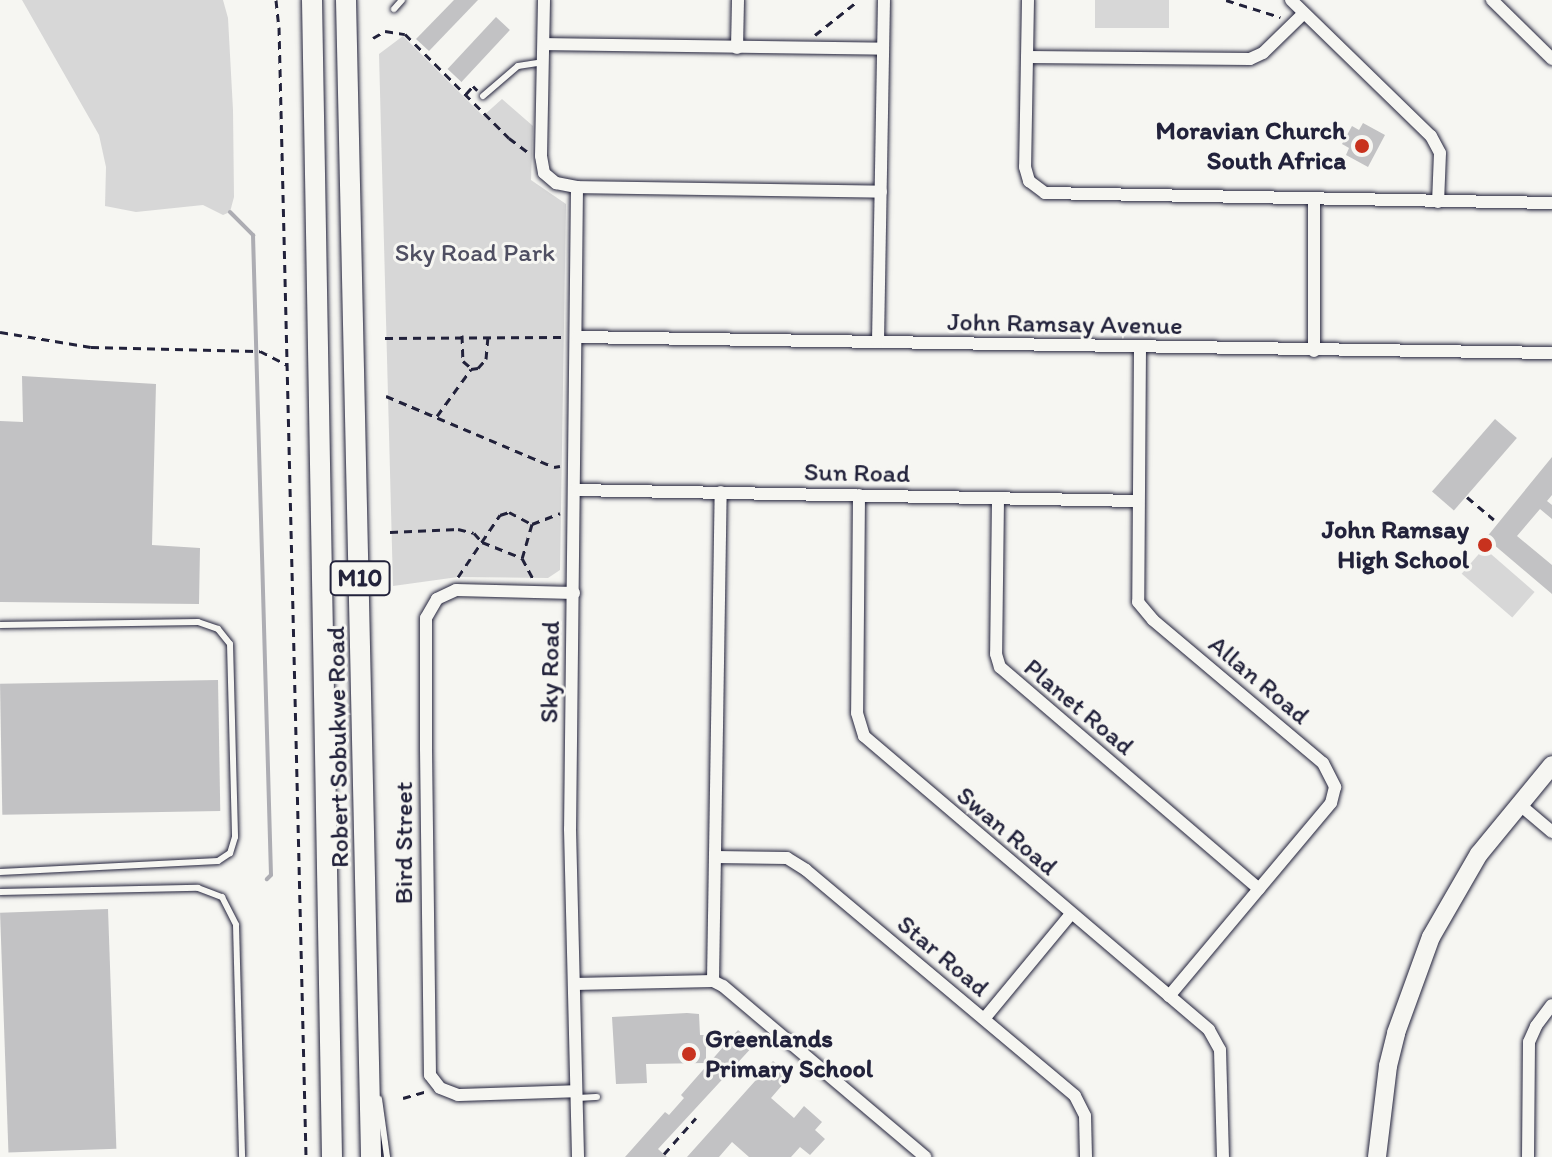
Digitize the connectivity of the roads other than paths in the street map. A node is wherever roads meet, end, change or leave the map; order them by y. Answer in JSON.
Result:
{"nodes":[{"id":1,"x":346,"y":0,"type":"edge"},
{"id":2,"x":402,"y":0,"type":"edge"},
{"id":3,"x":544,"y":0,"type":"edge"},
{"id":4,"x":738,"y":0,"type":"edge"},
{"id":5,"x":884,"y":0,"type":"edge"},
{"id":6,"x":1028,"y":0,"type":"edge"},
{"id":7,"x":1291,"y":0,"type":"edge"},
{"id":8,"x":1492,"y":0,"type":"edge"},
{"id":9,"x":310,"y":5,"type":"edge"},
{"id":10,"x":394,"y":9,"type":"dead end"},
{"id":11,"x":1304,"y":13,"type":"junction"},
{"id":12,"x":545,"y":44,"type":"junction"},
{"id":13,"x":737,"y":48,"type":"junction"},
{"id":14,"x":883,"y":49,"type":"junction"},
{"id":15,"x":1027,"y":57,"type":"junction"},
{"id":16,"x":1552,"y":59,"type":"edge"},
{"id":17,"x":544,"y":62,"type":"junction"},
{"id":18,"x":483,"y":96,"type":"dead end"},
{"id":19,"x":577,"y":187,"type":"junction"},
{"id":20,"x":881,"y":192,"type":"junction"},
{"id":21,"x":1314,"y":198,"type":"junction"},
{"id":22,"x":1438,"y":202,"type":"junction"},
{"id":23,"x":1552,"y":203,"type":"edge"},
{"id":24,"x":572,"y":337,"type":"junction"},
{"id":25,"x":878,"y":342,"type":"junction"},
{"id":26,"x":1140,"y":347,"type":"junction"},
{"id":27,"x":1314,"y":351,"type":"junction"},
{"id":28,"x":1552,"y":353,"type":"edge"},
{"id":29,"x":575,"y":490,"type":"junction"},
{"id":30,"x":721,"y":492,"type":"junction"},
{"id":31,"x":859,"y":495,"type":"junction"},
{"id":32,"x":998,"y":499,"type":"junction"},
{"id":33,"x":1137,"y":501,"type":"junction"},
{"id":34,"x":574,"y":593,"type":"junction"},
{"id":35,"x":0,"y":625,"type":"edge"},
{"id":36,"x":1552,"y":765,"type":"edge"},
{"id":37,"x":1519,"y":804,"type":"junction"},
{"id":38,"x":1552,"y":832,"type":"edge"},
{"id":39,"x":715,"y":857,"type":"junction"},
{"id":40,"x":0,"y":872,"type":"edge"},
{"id":41,"x":1259,"y":889,"type":"junction"},
{"id":42,"x":0,"y":892,"type":"edge"},
{"id":43,"x":1071,"y":914,"type":"junction"},
{"id":44,"x":713,"y":981,"type":"junction"},
{"id":45,"x":574,"y":984,"type":"junction"},
{"id":46,"x":1169,"y":996,"type":"junction"},
{"id":47,"x":1552,"y":1005,"type":"edge"},
{"id":48,"x":984,"y":1019,"type":"junction"},
{"id":49,"x":369,"y":1052,"type":"junction"},
{"id":50,"x":576,"y":1095,"type":"junction"},
{"id":51,"x":597,"y":1097,"type":"dead end"},
{"id":52,"x":242,"y":1157,"type":"edge"},
{"id":53,"x":332,"y":1157,"type":"edge"},
{"id":54,"x":371,"y":1157,"type":"edge"},
{"id":55,"x":387,"y":1157,"type":"edge"},
{"id":56,"x":578,"y":1157,"type":"edge"},
{"id":57,"x":925,"y":1157,"type":"edge"},
{"id":58,"x":1086,"y":1157,"type":"edge"},
{"id":59,"x":1223,"y":1157,"type":"edge"},
{"id":60,"x":1377,"y":1157,"type":"edge"},
{"id":61,"x":1528,"y":1157,"type":"edge"}],
"edges":[{"from":1,"to":49,"type":"main road","name":"Robert Sobukwe Road","number":"M10"},
{"from":2,"to":10,"type":"lane"},
{"from":3,"to":12,"type":"street"},
{"from":4,"to":13,"type":"street"},
{"from":5,"to":14,"type":"street"},
{"from":6,"to":15,"type":"street"},
{"from":7,"to":11,"type":"street"},
{"from":8,"to":16,"type":"street"},
{"from":9,"to":53,"type":"main road","name":"Robert Sobukwe Road","number":"M10"},
{"from":11,"to":15,"type":"street"},
{"from":11,"to":22,"type":"street"},
{"from":12,"to":13,"type":"street"},
{"from":12,"to":17,"type":"street"},
{"from":13,"to":14,"type":"street"},
{"from":14,"to":20,"type":"street"},
{"from":15,"to":21,"type":"street"},
{"from":17,"to":18,"type":"lane"},
{"from":17,"to":19,"type":"street"},
{"from":19,"to":20,"type":"street"},
{"from":19,"to":24,"type":"street","name":"Sky Road"},
{"from":20,"to":25,"type":"street"},
{"from":21,"to":22,"type":"street"},
{"from":21,"to":27,"type":"street"},
{"from":22,"to":23,"type":"street"},
{"from":24,"to":25,"type":"street","name":"John Ramsay Avenue"},
{"from":24,"to":29,"type":"street","name":"Sky Road"},
{"from":25,"to":26,"type":"street","name":"John Ramsay Avenue"},
{"from":26,"to":27,"type":"street","name":"John Ramsay Avenue"},
{"from":26,"to":33,"type":"street","name":"Allan Road"},
{"from":27,"to":28,"type":"street","name":"John Ramsay Avenue"},
{"from":29,"to":30,"type":"street","name":"Sun Road"},
{"from":29,"to":34,"type":"street","name":"Sky Road"},
{"from":30,"to":31,"type":"street","name":"Sun Road"},
{"from":30,"to":39,"type":"street"},
{"from":31,"to":32,"type":"street","name":"Sun Road"},
{"from":31,"to":43,"type":"street","name":"Swan Road"},
{"from":32,"to":33,"type":"street","name":"Sun Road"},
{"from":32,"to":41,"type":"street","name":"Planet Road"},
{"from":33,"to":41,"type":"street","name":"Allan Road"},
{"from":34,"to":45,"type":"street","name":"Sky Road"},
{"from":34,"to":50,"type":"street","name":"Bird Street"},
{"from":35,"to":40,"type":"lane"},
{"from":36,"to":37,"type":"street"},
{"from":37,"to":38,"type":"street"},
{"from":37,"to":60,"type":"street"},
{"from":39,"to":44,"type":"street"},
{"from":39,"to":48,"type":"street","name":"Star Road"},
{"from":41,"to":46,"type":"street","name":"Allan Road"},
{"from":42,"to":52,"type":"lane"},
{"from":43,"to":46,"type":"street","name":"Swan Road"},
{"from":43,"to":48,"type":"street"},
{"from":44,"to":45,"type":"street"},
{"from":44,"to":57,"type":"street"},
{"from":45,"to":50,"type":"street","name":"Sky Road"},
{"from":46,"to":59,"type":"street","name":"Swan Road"},
{"from":47,"to":61,"type":"street"},
{"from":48,"to":58,"type":"street","name":"Star Road"},
{"from":49,"to":54,"type":"main road","name":"Robert Sobukwe Road","number":"M10"},
{"from":49,"to":55,"type":"lane"},
{"from":50,"to":51,"type":"lane"},
{"from":50,"to":56,"type":"street","name":"Sky Road"}]}
